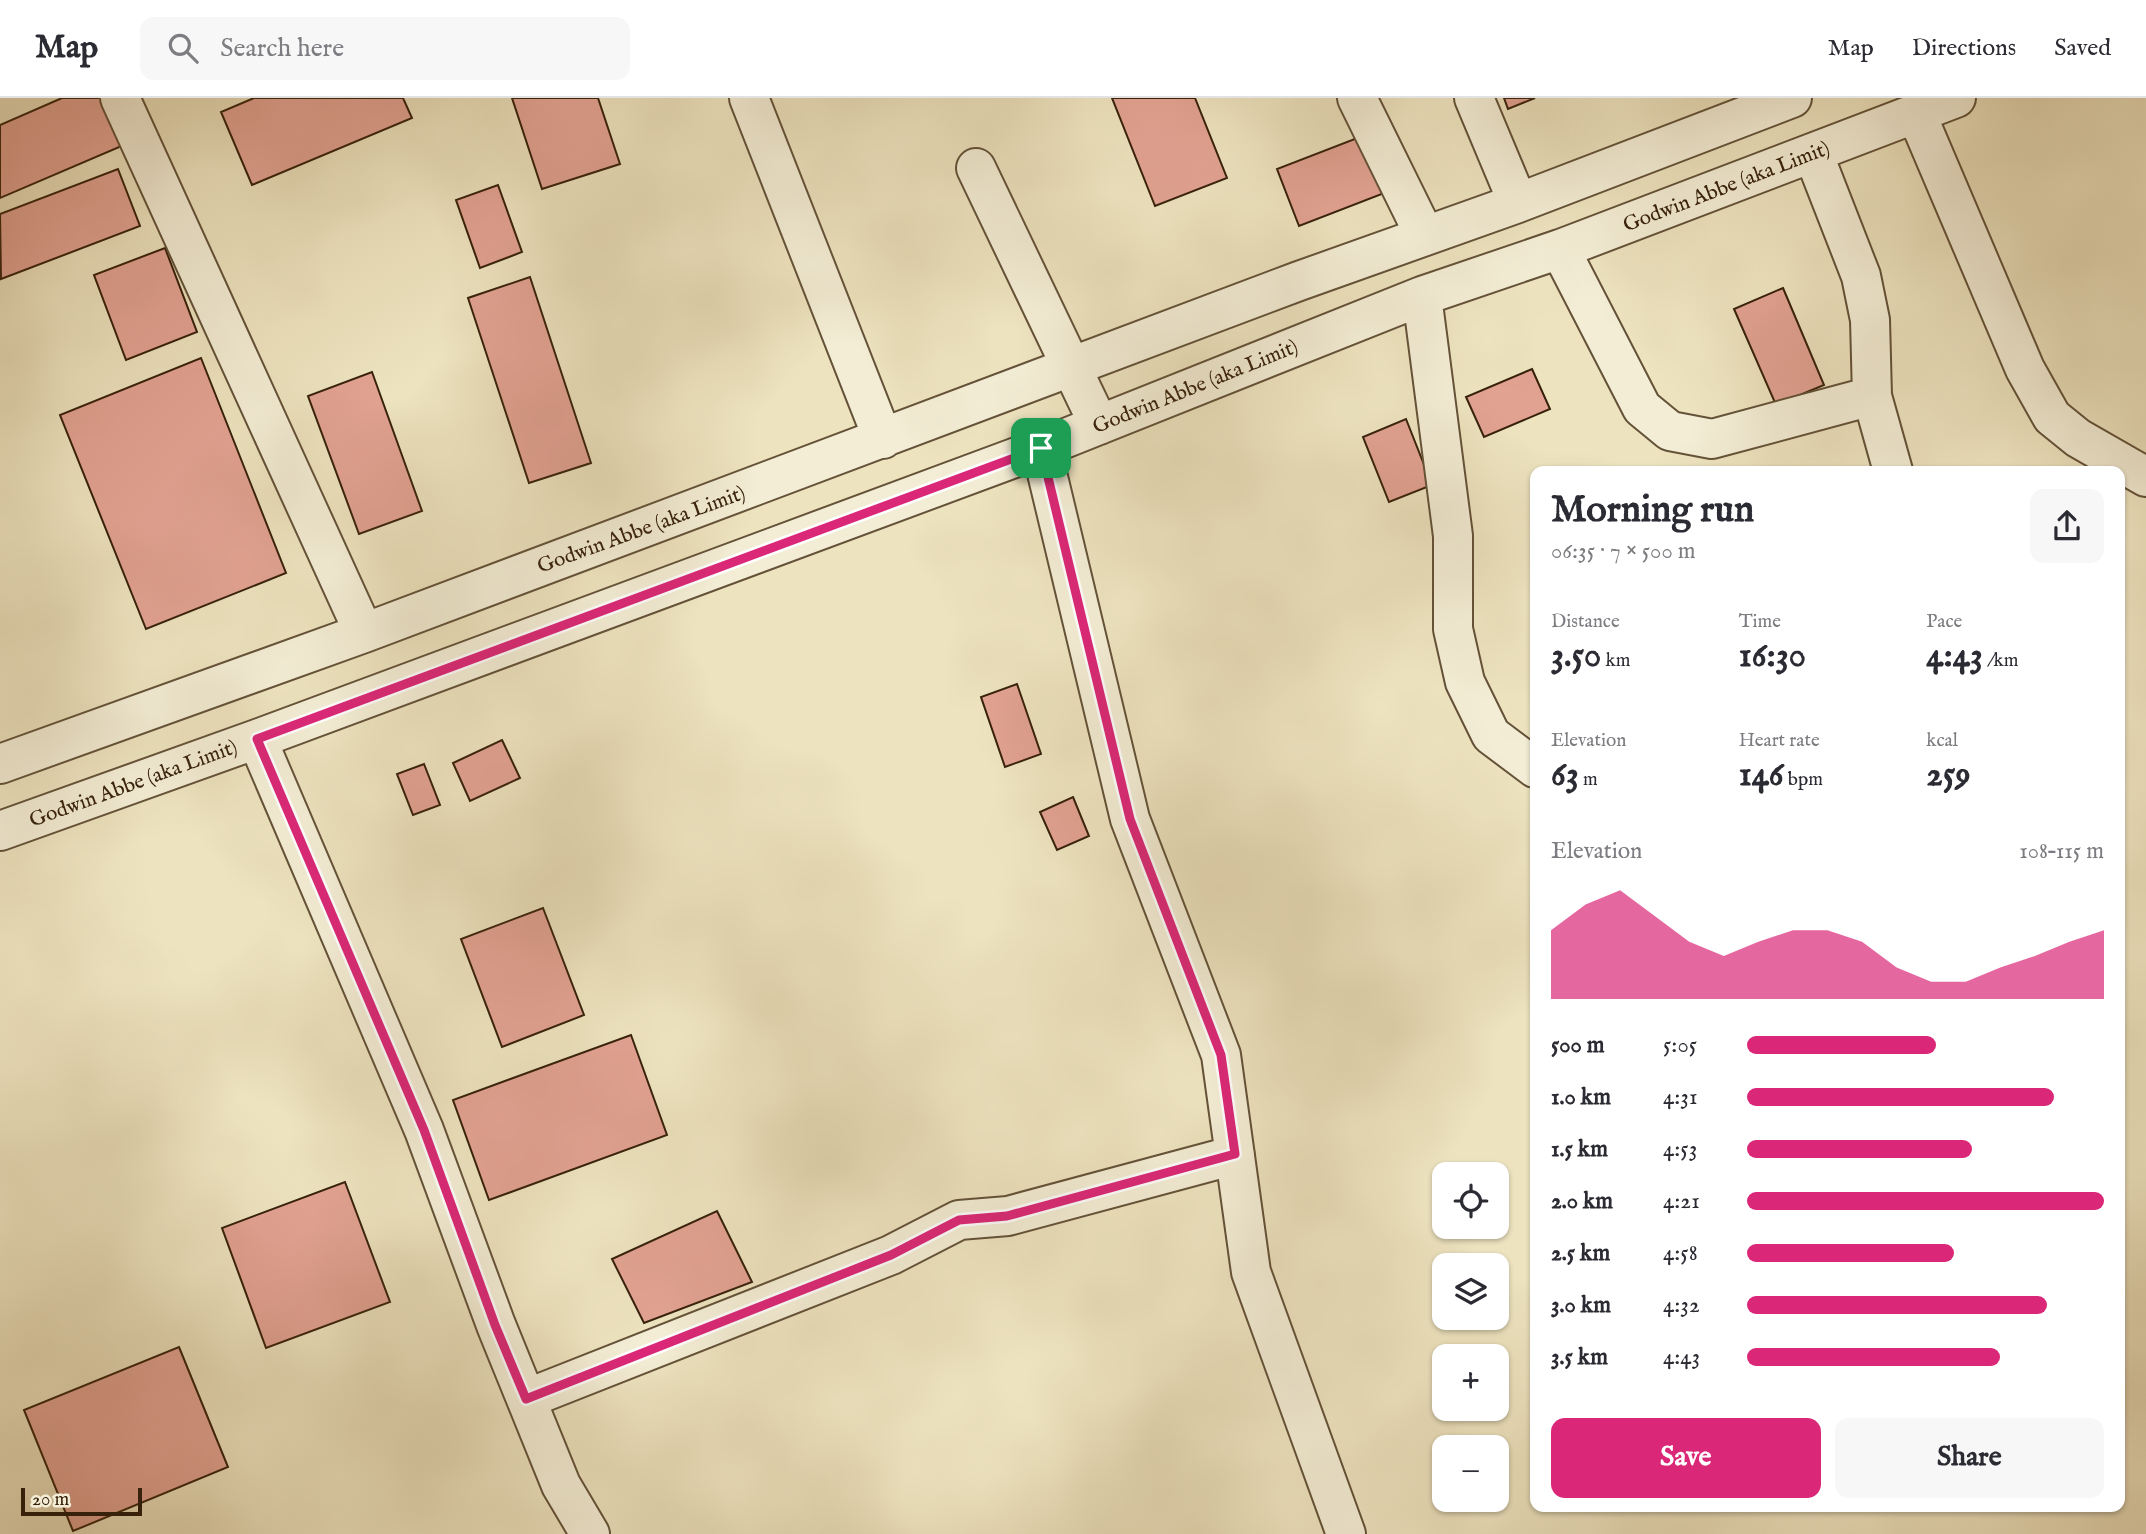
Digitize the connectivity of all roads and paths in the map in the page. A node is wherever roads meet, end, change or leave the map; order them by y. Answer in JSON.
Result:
{"nodes":[{"id":1,"x":120,"y":98,"type":"edge"},
{"id":2,"x":749,"y":98,"type":"edge"},
{"id":3,"x":1357,"y":98,"type":"edge"},
{"id":4,"x":1474,"y":98,"type":"edge"},
{"id":5,"x":1792,"y":98,"type":"edge"},
{"id":6,"x":1956,"y":98,"type":"edge"},
{"id":7,"x":1916,"y":113,"type":"junction"},
{"id":8,"x":1813,"y":153,"type":"junction"},
{"id":9,"x":976,"y":168,"type":"dead end"},
{"id":10,"x":1518,"y":203,"type":"junction"},
{"id":11,"x":1425,"y":236,"type":"junction"},
{"id":12,"x":1560,"y":249,"type":"junction"},
{"id":13,"x":1422,"y":296,"type":"junction"},
{"id":14,"x":1073,"y":367,"type":"junction"},
{"id":15,"x":1872,"y":396,"type":"junction"},
{"id":16,"x":1099,"y":425,"type":"junction"},
{"id":17,"x":883,"y":439,"type":"junction"},
{"id":18,"x":1041,"y":448,"type":"junction"},
{"id":19,"x":1892,"y":466,"type":"edge"},
{"id":20,"x":2146,"y":477,"type":"edge"},
{"id":21,"x":364,"y":633,"type":"junction"},
{"id":22,"x":257,"y":739,"type":"junction"},
{"id":23,"x":0,"y":764,"type":"edge"},
{"id":24,"x":1530,"y":764,"type":"edge"},
{"id":25,"x":0,"y":831,"type":"edge"},
{"id":26,"x":1235,"y":1154,"type":"junction"},
{"id":27,"x":526,"y":1399,"type":"junction"},
{"id":28,"x":590,"y":1534,"type":"edge"},
{"id":29,"x":1346,"y":1534,"type":"edge"}],
"edges":[{"from":1,"to":21,"type":"street"},
{"from":2,"to":17,"type":"street"},
{"from":3,"to":11,"type":"street"},
{"from":4,"to":10,"type":"street"},
{"from":5,"to":10,"type":"street","name":"Godwin Abbe (aka Limit)"},
{"from":6,"to":7,"type":"street","name":"Godwin Abbe (aka Limit)"},
{"from":7,"to":8,"type":"street","name":"Godwin Abbe (aka Limit)"},
{"from":7,"to":20,"type":"street"},
{"from":8,"to":12,"type":"street","name":"Godwin Abbe (aka Limit)"},
{"from":8,"to":15,"type":"street"},
{"from":9,"to":14,"type":"street"},
{"from":10,"to":11,"type":"street","name":"Godwin Abbe (aka Limit)"},
{"from":11,"to":14,"type":"street","name":"Godwin Abbe (aka Limit)"},
{"from":12,"to":13,"type":"street","name":"Godwin Abbe (aka Limit)"},
{"from":12,"to":15,"type":"street"},
{"from":13,"to":16,"type":"street","name":"Godwin Abbe (aka Limit)"},
{"from":13,"to":24,"type":"street"},
{"from":14,"to":16,"type":"street"},
{"from":14,"to":17,"type":"street","name":"Godwin Abbe (aka Limit)"},
{"from":15,"to":19,"type":"street"},
{"from":16,"to":18,"type":"street","name":"Godwin Abbe (aka Limit)"},
{"from":17,"to":21,"type":"street","name":"Godwin Abbe (aka Limit)"},
{"from":18,"to":22,"type":"street","name":"Godwin Abbe (aka Limit)"},
{"from":18,"to":26,"type":"street"},
{"from":21,"to":23,"type":"street","name":"Godwin Abbe (aka Limit)"},
{"from":22,"to":25,"type":"street","name":"Godwin Abbe (aka Limit)"},
{"from":22,"to":27,"type":"street"},
{"from":26,"to":27,"type":"street"},
{"from":26,"to":29,"type":"street"},
{"from":27,"to":28,"type":"street"}]}
